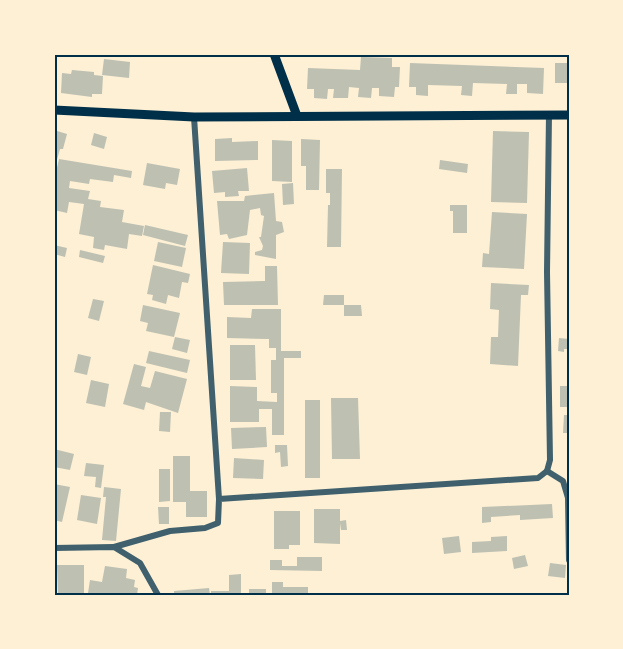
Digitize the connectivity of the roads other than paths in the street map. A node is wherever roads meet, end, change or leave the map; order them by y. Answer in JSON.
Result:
{"nodes":[{"id":1,"x":274,"y":54,"type":"edge"},
{"id":2,"x":54,"y":110,"type":"edge"},
{"id":3,"x":549,"y":114,"type":"junction"},
{"id":4,"x":569,"y":115,"type":"edge"},
{"id":5,"x":297,"y":116,"type":"junction"},
{"id":6,"x":194,"y":117,"type":"junction"},
{"id":7,"x":547,"y":471,"type":"junction"},
{"id":8,"x":219,"y":499,"type":"junction"},
{"id":9,"x":114,"y":547,"type":"junction"},
{"id":10,"x":54,"y":548,"type":"edge"},
{"id":11,"x":569,"y":560,"type":"edge"},
{"id":12,"x":158,"y":595,"type":"edge"}],
"edges":[{"from":1,"to":5,"type":"main road"},
{"from":2,"to":6,"type":"main road"},
{"from":3,"to":4,"type":"main road"},
{"from":3,"to":5,"type":"main road"},
{"from":3,"to":7,"type":"street"},
{"from":5,"to":6,"type":"main road"},
{"from":6,"to":8,"type":"street"},
{"from":7,"to":8,"type":"street"},
{"from":7,"to":11,"type":"street"},
{"from":8,"to":9,"type":"street"},
{"from":9,"to":10,"type":"street"},
{"from":9,"to":12,"type":"street"}]}
